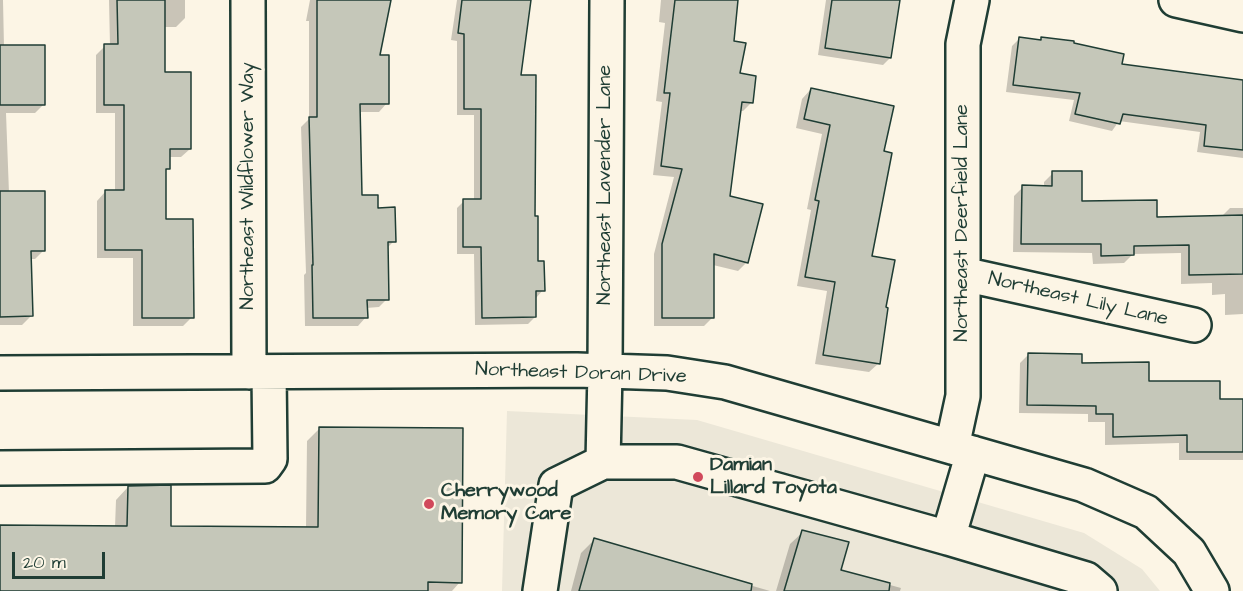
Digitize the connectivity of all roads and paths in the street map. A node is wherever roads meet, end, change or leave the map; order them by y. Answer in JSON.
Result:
{"nodes":[{"id":1,"x":248,"y":0,"type":"edge"},
{"id":2,"x":607,"y":0,"type":"edge"},
{"id":3,"x":972,"y":0,"type":"edge"},
{"id":4,"x":1176,"y":0,"type":"edge"},
{"id":5,"x":1243,"y":15,"type":"edge"},
{"id":6,"x":963,"y":274,"type":"junction"},
{"id":7,"x":1194,"y":325,"type":"dead end"},
{"id":8,"x":605,"y":371,"type":"junction"},
{"id":9,"x":259,"y":372,"type":"junction"},
{"id":10,"x":0,"y":373,"type":"edge"},
{"id":11,"x":962,"y":450,"type":"junction"},
{"id":12,"x":603,"y":462,"type":"junction"},
{"id":13,"x":0,"y":468,"type":"edge"},
{"id":14,"x":948,"y":538,"type":"junction"},
{"id":15,"x":540,"y":591,"type":"edge"},
{"id":16,"x":1100,"y":591,"type":"edge"},
{"id":17,"x":1212,"y":591,"type":"edge"}],
"edges":[{"from":1,"to":9,"type":"street","name":"Northeast Wildflower Way"},
{"from":2,"to":8,"type":"street","name":"Northeast Lavender Lane"},
{"from":3,"to":6,"type":"street","name":"Northeast Deerfield Lane"},
{"from":4,"to":5,"type":"street"},
{"from":6,"to":7,"type":"street","name":"Northeast Lily Lane"},
{"from":6,"to":11,"type":"street","name":"Northeast Deerfield Lane"},
{"from":8,"to":9,"type":"street","name":"Northeast Doran Drive"},
{"from":8,"to":11,"type":"street","name":"Northeast Doran Drive"},
{"from":8,"to":12,"type":"street","name":"Northeast Lavender Lane"},
{"from":9,"to":10,"type":"street","name":"Northeast Doran Drive"},
{"from":9,"to":13,"type":"street","name":"Northeast Wildflower Way"},
{"from":11,"to":14,"type":"street","name":"Northeast Deerfield Lane"},
{"from":11,"to":17,"type":"street","name":"Northeast Doran Drive"},
{"from":12,"to":14,"type":"street"},
{"from":12,"to":15,"type":"street"},
{"from":14,"to":16,"type":"street"}]}
